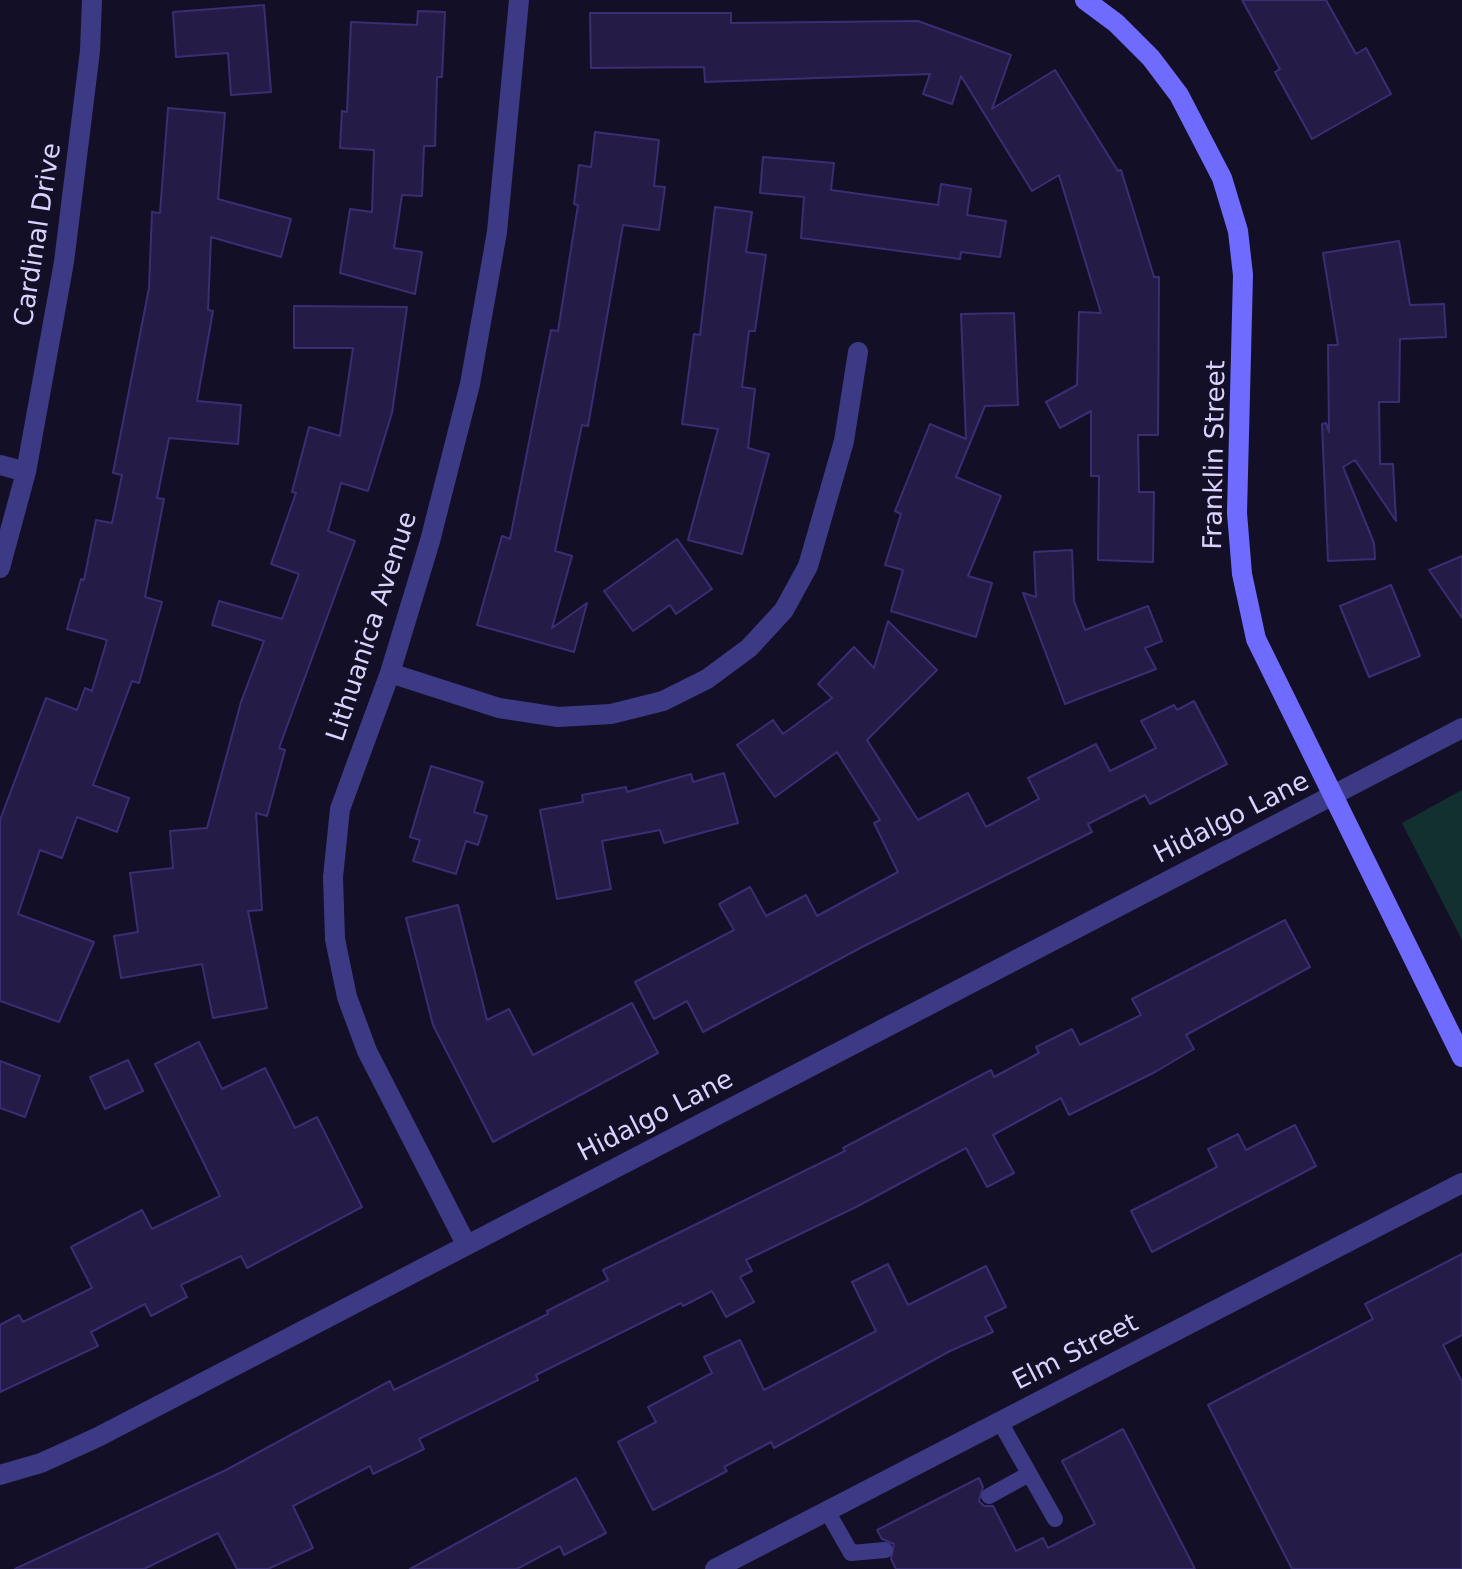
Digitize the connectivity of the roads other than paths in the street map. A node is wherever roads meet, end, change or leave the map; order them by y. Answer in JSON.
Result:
{"nodes":[{"id":1,"x":92,"y":0,"type":"edge"},
{"id":2,"x":519,"y":0,"type":"edge"},
{"id":3,"x":1085,"y":0,"type":"edge"},
{"id":4,"x":858,"y":352,"type":"dead end"},
{"id":5,"x":0,"y":465,"type":"edge"},
{"id":6,"x":26,"y":472,"type":"junction"},
{"id":7,"x":0,"y":568,"type":"edge"},
{"id":8,"x":390,"y":673,"type":"junction"},
{"id":9,"x":1462,"y":728,"type":"edge"},
{"id":10,"x":1334,"y":796,"type":"junction"},
{"id":11,"x":1462,"y":1057,"type":"edge"},
{"id":12,"x":1462,"y":1183,"type":"edge"},
{"id":13,"x":466,"y":1244,"type":"junction"},
{"id":14,"x":1000,"y":1422,"type":"junction"},
{"id":15,"x":1029,"y":1474,"type":"junction"},
{"id":16,"x":0,"y":1475,"type":"edge"},
{"id":17,"x":989,"y":1496,"type":"dead end"},
{"id":18,"x":827,"y":1511,"type":"junction"},
{"id":19,"x":1055,"y":1519,"type":"dead end"},
{"id":20,"x":885,"y":1550,"type":"dead end"},
{"id":21,"x":715,"y":1569,"type":"edge"}],
"edges":[{"from":1,"to":6,"type":"street","name":"Cardinal Drive"},
{"from":2,"to":8,"type":"street","name":"Lithuanica Avenue"},
{"from":3,"to":10,"type":"street","name":"Franklin Street"},
{"from":4,"to":8,"type":"street"},
{"from":5,"to":6,"type":"street"},
{"from":6,"to":7,"type":"street","name":"Cardinal Drive"},
{"from":8,"to":13,"type":"street","name":"Lithuanica Avenue"},
{"from":9,"to":10,"type":"street","name":"Hidalgo Lane"},
{"from":10,"to":11,"type":"street","name":"Franklin Street"},
{"from":10,"to":13,"type":"street","name":"Hidalgo Lane"},
{"from":12,"to":14,"type":"street","name":"Elm Street"},
{"from":13,"to":16,"type":"street","name":"Hidalgo Lane"},
{"from":14,"to":15,"type":"lane"},
{"from":14,"to":18,"type":"street","name":"Elm Street"},
{"from":15,"to":17,"type":"lane"},
{"from":15,"to":19,"type":"lane"},
{"from":18,"to":20,"type":"lane"},
{"from":18,"to":21,"type":"street","name":"Elm Street"}]}
